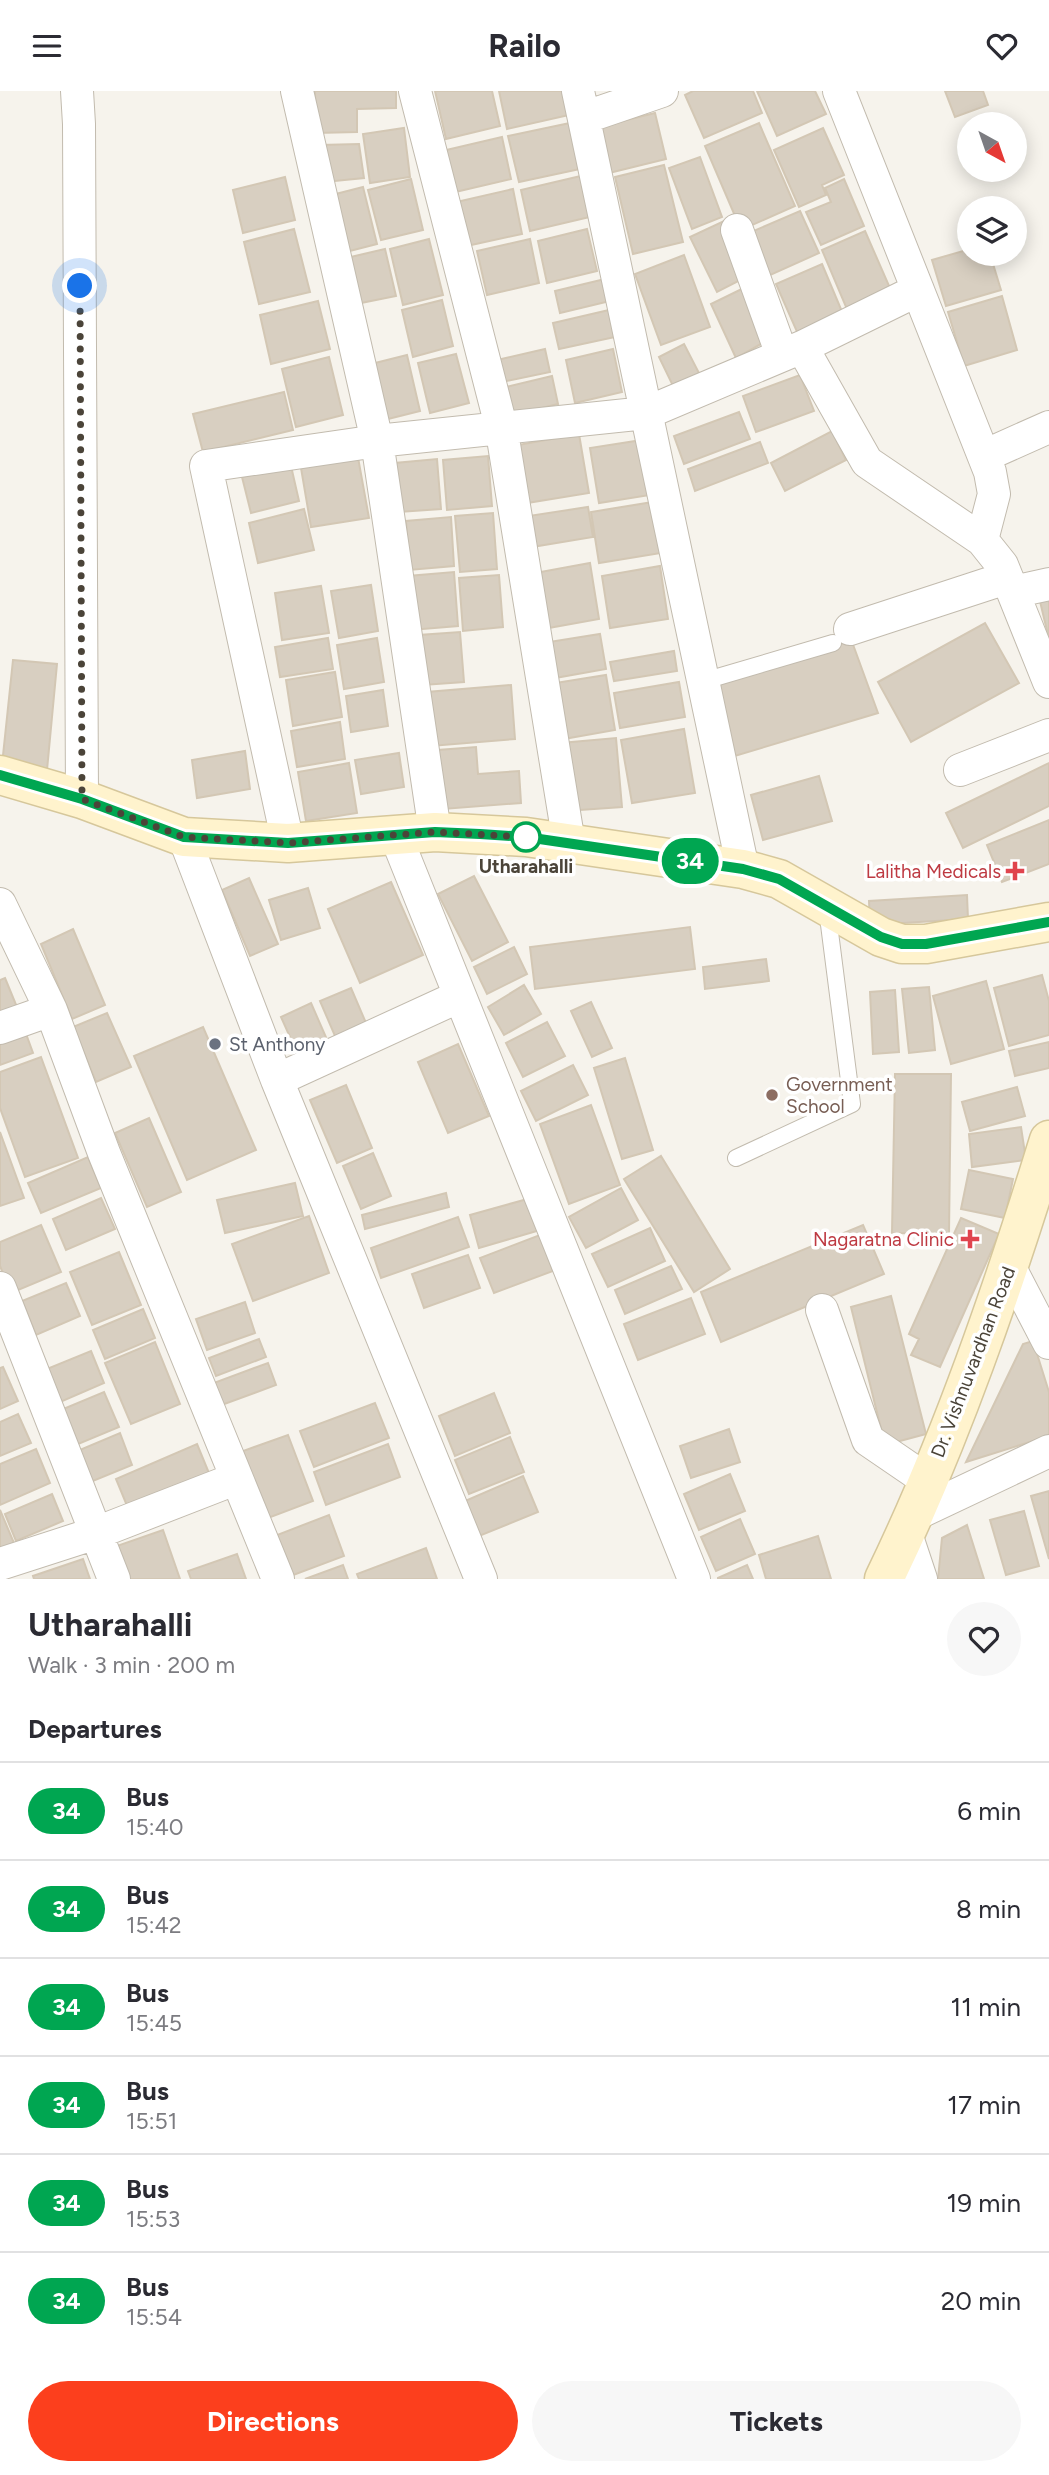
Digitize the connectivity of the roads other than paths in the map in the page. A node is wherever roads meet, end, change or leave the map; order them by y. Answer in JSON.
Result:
{"nodes":[{"id":1,"x":77,"y":91,"type":"edge"},
{"id":2,"x":297,"y":91,"type":"edge"},
{"id":3,"x":415,"y":91,"type":"edge"},
{"id":4,"x":662,"y":91,"type":"edge"},
{"id":5,"x":839,"y":91,"type":"edge"},
{"id":6,"x":582,"y":104,"type":"edge"},
{"id":7,"x":737,"y":230,"type":"dead end"},
{"id":8,"x":918,"y":290,"type":"junction"},
{"id":9,"x":792,"y":351,"type":"junction"},
{"id":10,"x":646,"y":413,"type":"junction"},
{"id":11,"x":501,"y":426,"type":"junction"},
{"id":12,"x":1049,"y":427,"type":"edge"},
{"id":13,"x":377,"y":441,"type":"junction"},
{"id":14,"x":984,"y":456,"type":"junction"},
{"id":15,"x":982,"y":540,"type":"junction"},
{"id":16,"x":1049,"y":584,"type":"edge"},
{"id":17,"x":1009,"y":585,"type":"junction"},
{"id":18,"x":841,"y":636,"type":"joint"},
{"id":19,"x":704,"y":681,"type":"junction"},
{"id":20,"x":1049,"y":682,"type":"edge"},
{"id":21,"x":1049,"y":735,"type":"edge"},
{"id":22,"x":960,"y":770,"type":"dead end"},
{"id":23,"x":0,"y":775,"type":"edge"},
{"id":24,"x":82,"y":799,"type":"junction"},
{"id":25,"x":435,"y":832,"type":"junction"},
{"id":26,"x":395,"y":834,"type":"junction"},
{"id":27,"x":184,"y":837,"type":"junction"},
{"id":28,"x":288,"y":843,"type":"junction"},
{"id":29,"x":569,"y":843,"type":"junction"},
{"id":30,"x":743,"y":869,"type":"junction"},
{"id":31,"x":0,"y":904,"type":"edge"},
{"id":32,"x":827,"y":906,"type":"junction"},
{"id":33,"x":1049,"y":922,"type":"edge"},
{"id":34,"x":460,"y":996,"type":"junction"},
{"id":35,"x":51,"y":1010,"type":"junction"},
{"id":36,"x":0,"y":1028,"type":"edge"},
{"id":37,"x":278,"y":1080,"type":"junction"},
{"id":38,"x":1049,"y":1140,"type":"edge"},
{"id":39,"x":736,"y":1158,"type":"dead end"},
{"id":40,"x":1010,"y":1268,"type":"junction"},
{"id":41,"x":0,"y":1288,"type":"edge"},
{"id":42,"x":822,"y":1310,"type":"dead end"},
{"id":43,"x":1042,"y":1310,"type":"edge"},
{"id":44,"x":1049,"y":1343,"type":"edge"},
{"id":45,"x":1049,"y":1451,"type":"edge"},
{"id":46,"x":234,"y":1479,"type":"junction"},
{"id":47,"x":917,"y":1510,"type":"junction"},
{"id":48,"x":96,"y":1533,"type":"junction"},
{"id":49,"x":0,"y":1564,"type":"edge"},
{"id":50,"x":114,"y":1579,"type":"edge"},
{"id":51,"x":278,"y":1579,"type":"edge"},
{"id":52,"x":481,"y":1579,"type":"edge"},
{"id":53,"x":694,"y":1579,"type":"edge"},
{"id":54,"x":884,"y":1579,"type":"edge"},
{"id":55,"x":921,"y":1579,"type":"edge"}],
"edges":[{"from":1,"to":24,"type":"street"},
{"from":2,"to":13,"type":"street"},
{"from":3,"to":11,"type":"street"},
{"from":4,"to":6,"type":"street"},
{"from":5,"to":8,"type":"street"},
{"from":6,"to":10,"type":"street"},
{"from":7,"to":9,"type":"street"},
{"from":8,"to":9,"type":"street"},
{"from":8,"to":14,"type":"street"},
{"from":9,"to":10,"type":"street"},
{"from":9,"to":15,"type":"street"},
{"from":10,"to":11,"type":"street"},
{"from":10,"to":19,"type":"street"},
{"from":11,"to":13,"type":"street"},
{"from":11,"to":29,"type":"street"},
{"from":12,"to":14,"type":"street"},
{"from":13,"to":25,"type":"street"},
{"from":13,"to":28,"type":"street"},
{"from":14,"to":15,"type":"street"},
{"from":15,"to":17,"type":"street"},
{"from":16,"to":17,"type":"street"},
{"from":17,"to":18,"type":"street"},
{"from":17,"to":20,"type":"street"},
{"from":18,"to":19,"type":"lane"},
{"from":19,"to":30,"type":"street"},
{"from":21,"to":22,"type":"street"},
{"from":23,"to":24,"type":"main road"},
{"from":24,"to":27,"type":"main road"},
{"from":25,"to":26,"type":"main road"},
{"from":25,"to":29,"type":"main road"},
{"from":26,"to":28,"type":"main road"},
{"from":26,"to":34,"type":"street"},
{"from":27,"to":28,"type":"main road"},
{"from":27,"to":37,"type":"street"},
{"from":29,"to":30,"type":"main road"},
{"from":30,"to":32,"type":"main road"},
{"from":31,"to":35,"type":"street"},
{"from":32,"to":33,"type":"main road"},
{"from":32,"to":39,"type":"lane"},
{"from":34,"to":37,"type":"street"},
{"from":34,"to":53,"type":"street"},
{"from":35,"to":36,"type":"street"},
{"from":35,"to":46,"type":"street"},
{"from":37,"to":52,"type":"street"},
{"from":38,"to":40,"type":"main road","name":"Dr. Vishnuvardhan Road"},
{"from":40,"to":43,"type":"street"},
{"from":40,"to":47,"type":"main road","name":"Dr. Vishnuvardhan Road"},
{"from":41,"to":48,"type":"street"},
{"from":42,"to":47,"type":"street"},
{"from":43,"to":44,"type":"street"},
{"from":45,"to":47,"type":"street"},
{"from":46,"to":48,"type":"street"},
{"from":46,"to":51,"type":"street"},
{"from":47,"to":54,"type":"main road","name":"Dr. Vishnuvardhan Road"},
{"from":47,"to":55,"type":"street"},
{"from":48,"to":49,"type":"street"},
{"from":48,"to":50,"type":"street"}]}
